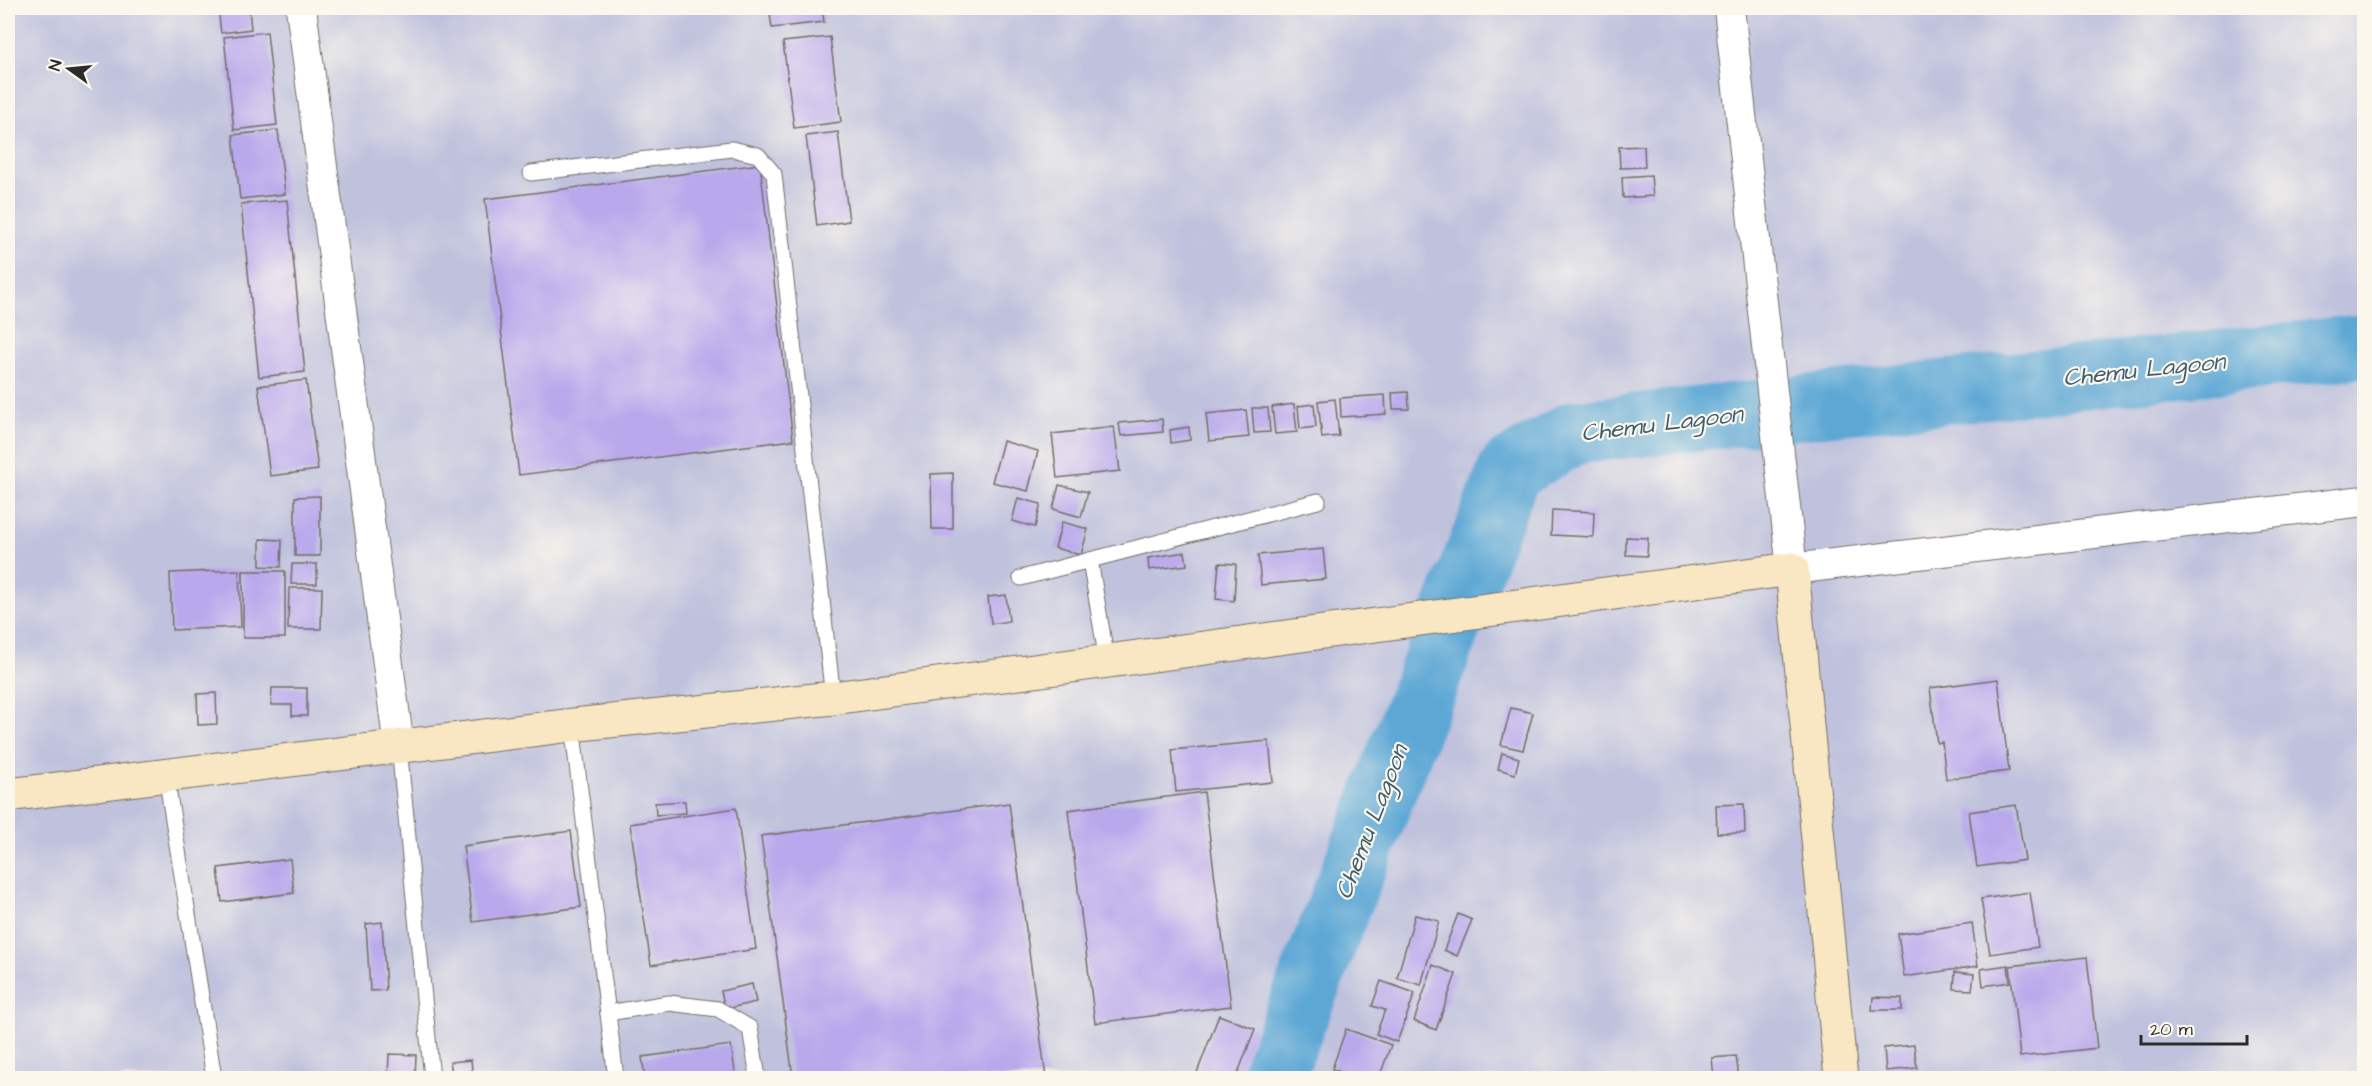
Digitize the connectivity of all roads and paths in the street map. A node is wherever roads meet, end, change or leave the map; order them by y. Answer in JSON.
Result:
{"nodes":[{"id":1,"x":301,"y":8,"type":"edge"},
{"id":2,"x":1729,"y":8,"type":"edge"},
{"id":3,"x":531,"y":173,"type":"dead end"},
{"id":4,"x":1318,"y":501,"type":"dead end"},
{"id":5,"x":2364,"y":501,"type":"edge"},
{"id":6,"x":1090,"y":560,"type":"junction"},
{"id":7,"x":1792,"y":569,"type":"junction"},
{"id":8,"x":1021,"y":578,"type":"dead end"},
{"id":9,"x":1107,"y":661,"type":"junction"},
{"id":10,"x":833,"y":698,"type":"junction"},
{"id":11,"x":572,"y":725,"type":"junction"},
{"id":12,"x":399,"y":747,"type":"junction"},
{"id":13,"x":166,"y":775,"type":"junction"},
{"id":14,"x":8,"y":795,"type":"edge"},
{"id":15,"x":608,"y":1013,"type":"junction"},
{"id":16,"x":214,"y":1078,"type":"edge"},
{"id":17,"x":432,"y":1078,"type":"edge"},
{"id":18,"x":616,"y":1078,"type":"edge"},
{"id":19,"x":758,"y":1078,"type":"edge"},
{"id":20,"x":1841,"y":1078,"type":"edge"}],
"edges":[{"from":1,"to":12,"type":"street"},
{"from":2,"to":7,"type":"street"},
{"from":3,"to":10,"type":"lane"},
{"from":4,"to":6,"type":"lane"},
{"from":5,"to":7,"type":"street"},
{"from":6,"to":8,"type":"lane"},
{"from":6,"to":9,"type":"lane"},
{"from":7,"to":9,"type":"street"},
{"from":7,"to":20,"type":"street"},
{"from":9,"to":10,"type":"street"},
{"from":10,"to":11,"type":"street"},
{"from":11,"to":12,"type":"street"},
{"from":11,"to":15,"type":"lane"},
{"from":12,"to":13,"type":"street"},
{"from":12,"to":17,"type":"lane"},
{"from":13,"to":14,"type":"street"},
{"from":13,"to":16,"type":"lane"},
{"from":15,"to":18,"type":"lane"},
{"from":15,"to":19,"type":"lane"}]}
